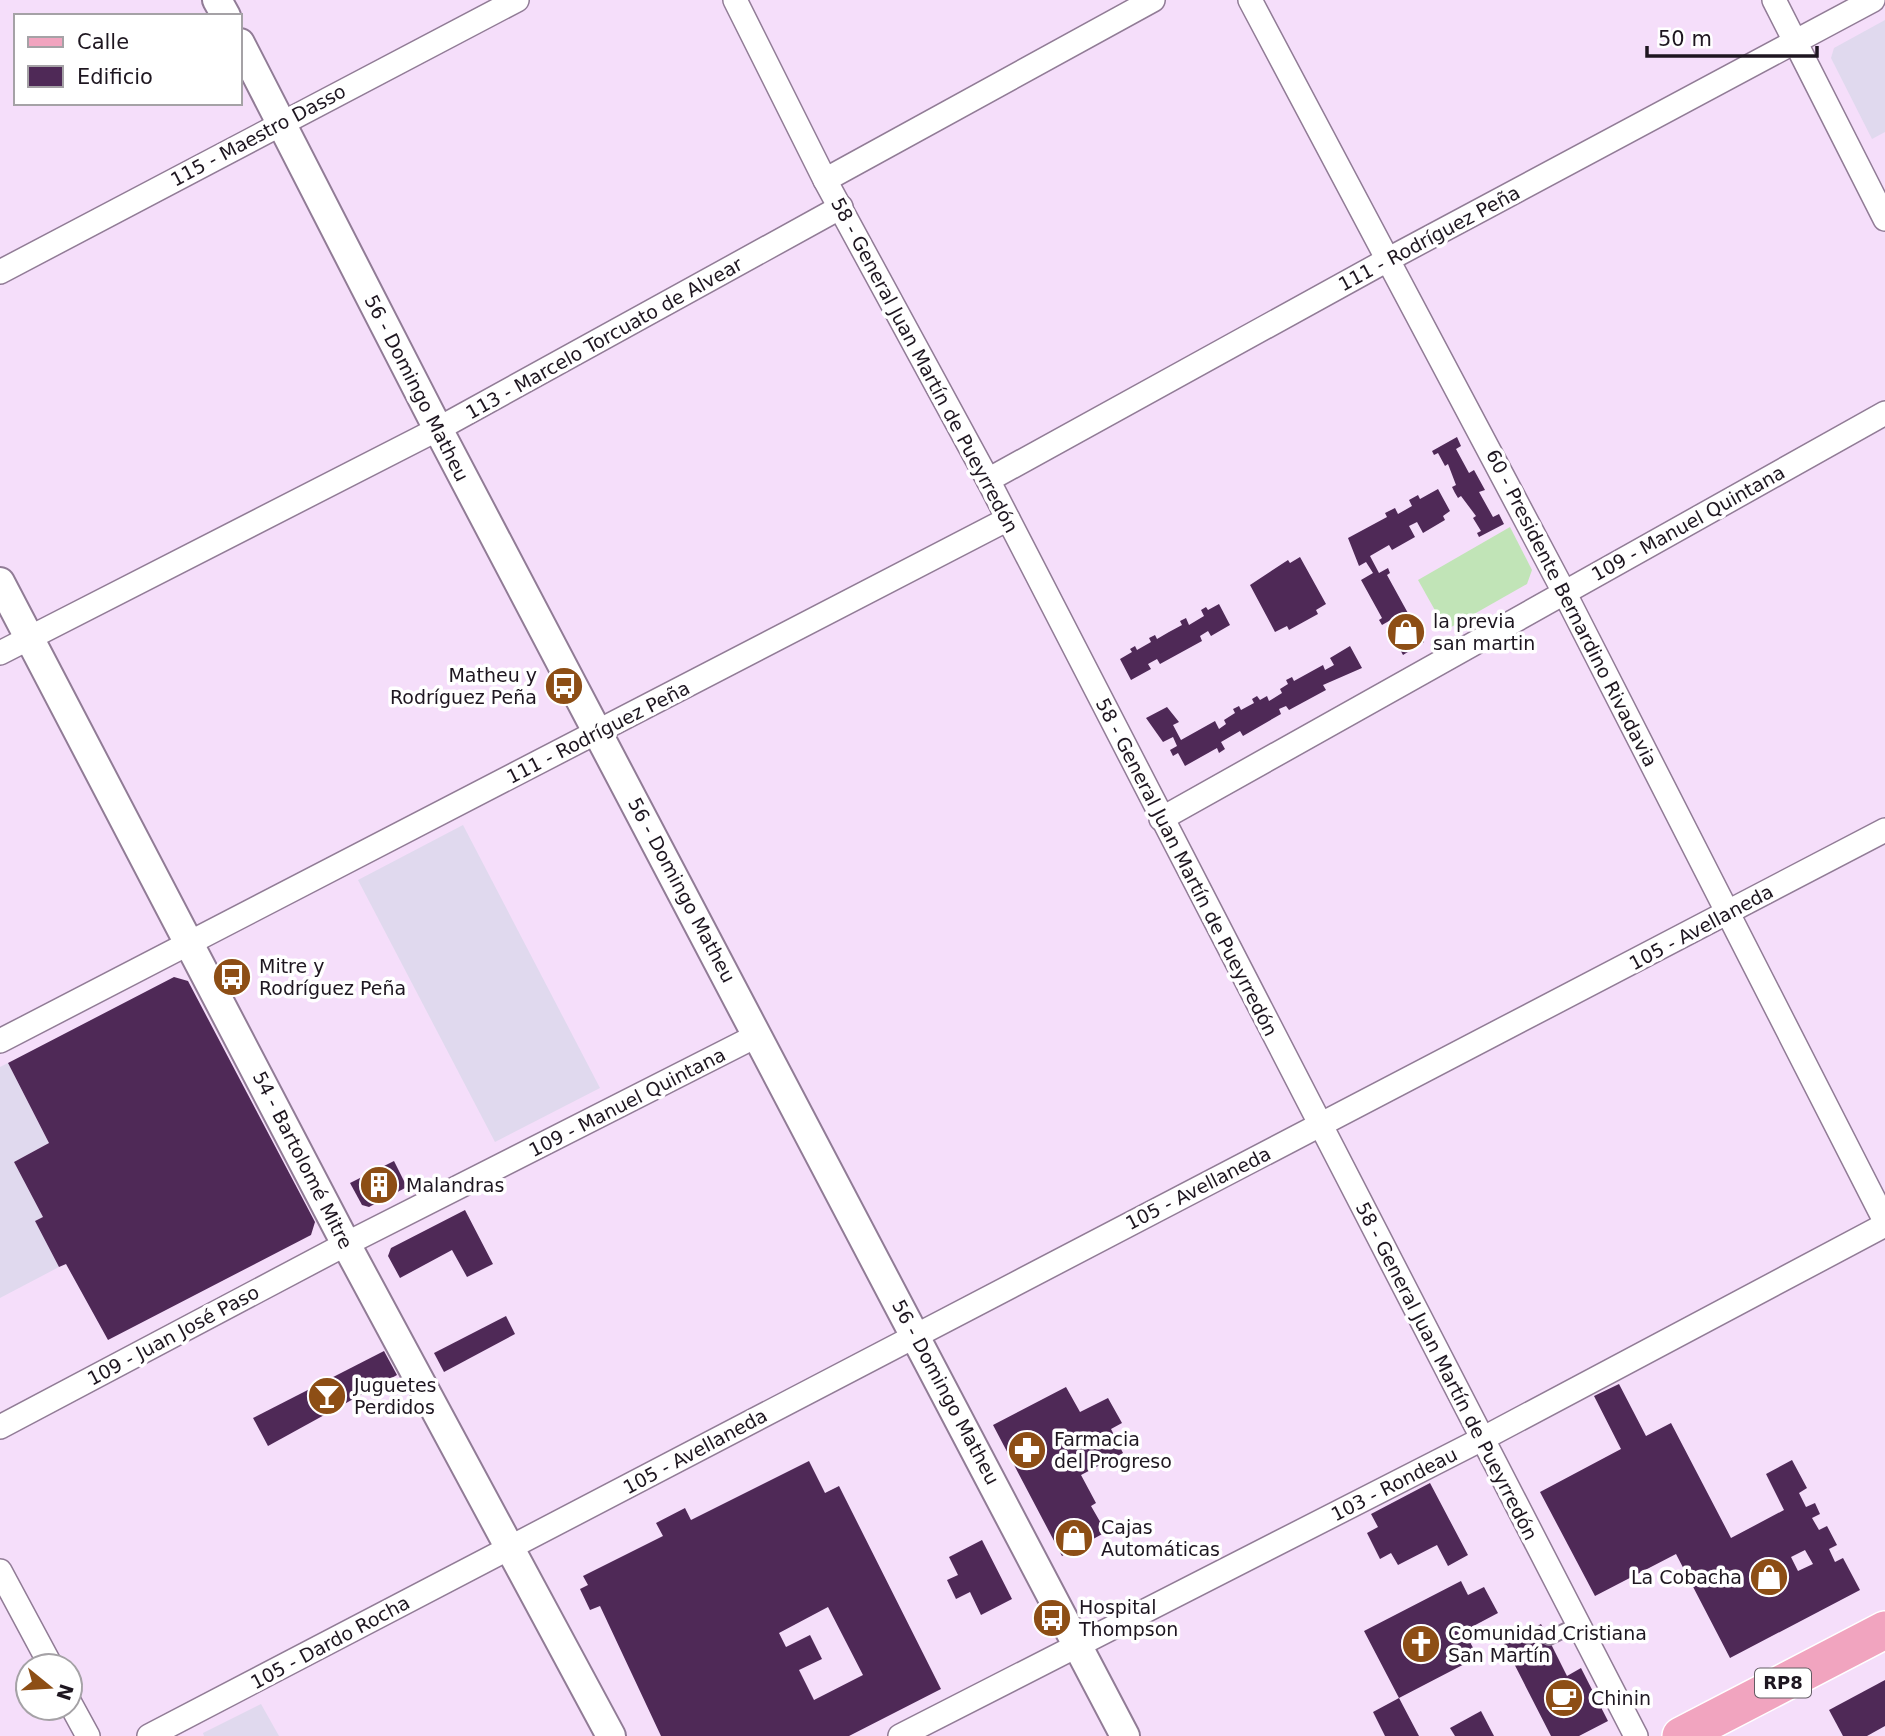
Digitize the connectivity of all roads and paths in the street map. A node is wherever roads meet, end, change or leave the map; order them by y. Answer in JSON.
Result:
{"nodes":[{"id":1,"x":517,"y":0,"type":"edge"},
{"id":2,"x":734,"y":0,"type":"edge"},
{"id":3,"x":1153,"y":0,"type":"edge"},
{"id":4,"x":1250,"y":0,"type":"edge"},
{"id":5,"x":1774,"y":0,"type":"edge"},
{"id":6,"x":1873,"y":0,"type":"edge"},
{"id":7,"x":1796,"y":41,"type":"junction"},
{"id":8,"x":242,"y":47,"type":"edge"},
{"id":9,"x":281,"y":123,"type":"junction"},
{"id":10,"x":825,"y":180,"type":"junction"},
{"id":11,"x":841,"y":206,"type":"junction"},
{"id":12,"x":1885,"y":219,"type":"edge"},
{"id":13,"x":1389,"y":259,"type":"junction"},
{"id":14,"x":0,"y":272,"type":"edge"},
{"id":15,"x":1885,"y":413,"type":"edge"},
{"id":16,"x":438,"y":429,"type":"junction"},
{"id":17,"x":988,"y":480,"type":"junction"},
{"id":18,"x":1008,"y":519,"type":"junction"},
{"id":19,"x":0,"y":582,"type":"edge"},
{"id":20,"x":1564,"y":592,"type":"junction"},
{"id":21,"x":29,"y":638,"type":"junction"},
{"id":22,"x":0,"y":653,"type":"edge"},
{"id":23,"x":598,"y":732,"type":"junction"},
{"id":24,"x":1161,"y":819,"type":"junction"},
{"id":25,"x":1885,"y":830,"type":"edge"},
{"id":26,"x":1729,"y":913,"type":"junction"},
{"id":27,"x":187,"y":942,"type":"junction"},
{"id":28,"x":758,"y":1035,"type":"junction"},
{"id":29,"x":0,"y":1041,"type":"edge"},
{"id":30,"x":1321,"y":1124,"type":"junction"},
{"id":31,"x":1885,"y":1223,"type":"edge"},
{"id":32,"x":346,"y":1244,"type":"junction"},
{"id":33,"x":916,"y":1334,"type":"junction"},
{"id":34,"x":0,"y":1427,"type":"edge"},
{"id":35,"x":1482,"y":1438,"type":"junction"},
{"id":36,"x":511,"y":1547,"type":"junction"},
{"id":37,"x":0,"y":1571,"type":"edge"},
{"id":38,"x":1578,"y":1624,"type":"junction"},
{"id":39,"x":1885,"y":1630,"type":"edge"},
{"id":40,"x":1549,"y":1638,"type":"dead end"},
{"id":41,"x":1077,"y":1645,"type":"junction"},
{"id":42,"x":43,"y":1652,"type":"edge"},
{"id":43,"x":149,"y":1736,"type":"edge"},
{"id":44,"x":611,"y":1736,"type":"edge"},
{"id":45,"x":900,"y":1736,"type":"edge"},
{"id":46,"x":1125,"y":1736,"type":"edge"},
{"id":47,"x":1636,"y":1736,"type":"edge"},
{"id":48,"x":1681,"y":1736,"type":"edge"}],
"edges":[{"from":1,"to":9,"type":"street","name":"115 - Maestro Dasso"},
{"from":2,"to":10,"type":"street","name":"58 - General Juan Martín de Pueyrredón"},
{"from":3,"to":10,"type":"street"},
{"from":4,"to":13,"type":"street","name":"60 - Presidente Bernardino Rivadavia"},
{"from":5,"to":7,"type":"street"},
{"from":6,"to":7,"type":"street","name":"111 - Rodríguez Peña"},
{"from":7,"to":12,"type":"street"},
{"from":7,"to":13,"type":"street","name":"111 - Rodríguez Peña"},
{"from":8,"to":9,"type":"street","name":"56 - Domingo Matheu"},
{"from":9,"to":14,"type":"street","name":"115 - Maestro Dasso"},
{"from":9,"to":16,"type":"street","name":"56 - Domingo Matheu"},
{"from":10,"to":11,"type":"street","name":"58 - General Juan Martín de Pueyrredón"},
{"from":11,"to":16,"type":"street","name":"113 - Marcelo Torcuato de Alvear"},
{"from":11,"to":17,"type":"street","name":"58 - General Juan Martín de Pueyrredón"},
{"from":13,"to":17,"type":"street","name":"111 - Rodríguez Peña"},
{"from":13,"to":20,"type":"street","name":"60 - Presidente Bernardino Rivadavia"},
{"from":15,"to":20,"type":"street","name":"109 - Manuel Quintana"},
{"from":16,"to":21,"type":"street","name":"113 - Marcelo Torcuato de Alvear"},
{"from":16,"to":23,"type":"street","name":"56 - Domingo Matheu"},
{"from":17,"to":18,"type":"street","name":"58 - General Juan Martín de Pueyrredón"},
{"from":18,"to":23,"type":"street","name":"111 - Rodríguez Peña"},
{"from":18,"to":24,"type":"street","name":"58 - General Juan Martín de Pueyrredón"},
{"from":19,"to":21,"type":"street","name":"54 - Bartolomé Mitre"},
{"from":20,"to":24,"type":"street","name":"109 - Manuel Quintana"},
{"from":20,"to":26,"type":"street","name":"60 - Presidente Bernardino Rivadavia"},
{"from":21,"to":22,"type":"street","name":"113 - Marcelo Torcuato de Alvear"},
{"from":21,"to":27,"type":"street","name":"54 - Bartolomé Mitre"},
{"from":23,"to":27,"type":"street","name":"111 - Rodríguez Peña"},
{"from":23,"to":28,"type":"street","name":"56 - Domingo Matheu"},
{"from":24,"to":30,"type":"street","name":"58 - General Juan Martín de Pueyrredón"},
{"from":25,"to":26,"type":"street","name":"105 - Avellaneda"},
{"from":26,"to":30,"type":"street","name":"105 - Avellaneda"},
{"from":26,"to":31,"type":"street","name":"60 - Presidente Bernardino Rivadavia"},
{"from":27,"to":29,"type":"street","name":"111 - Rodríguez Peña"},
{"from":27,"to":32,"type":"street","name":"54 - Bartolomé Mitre"},
{"from":28,"to":32,"type":"street","name":"109 - Manuel Quintana"},
{"from":28,"to":33,"type":"street","name":"56 - Domingo Matheu"},
{"from":30,"to":33,"type":"street","name":"105 - Avellaneda"},
{"from":30,"to":35,"type":"street","name":"58 - General Juan Martín de Pueyrredón"},
{"from":31,"to":35,"type":"street","name":"103 - Rondeau"},
{"from":32,"to":34,"type":"street","name":"109 - Juan José Paso"},
{"from":32,"to":36,"type":"street","name":"54 - Bartolomé Mitre"},
{"from":33,"to":36,"type":"street","name":"105 - Avellaneda"},
{"from":33,"to":41,"type":"street","name":"56 - Domingo Matheu"},
{"from":35,"to":38,"type":"street","name":"58 - General Juan Martín de Pueyrredón"},
{"from":35,"to":41,"type":"street","name":"103 - Rondeau"},
{"from":36,"to":43,"type":"street","name":"105 - Dardo Rocha"},
{"from":36,"to":44,"type":"street","name":"54 - Bartolomé Mitre"},
{"from":37,"to":42,"type":"street"},
{"from":38,"to":40,"type":"lane"},
{"from":38,"to":47,"type":"street","name":"58 - General Juan Martín de Pueyrredón"},
{"from":39,"to":48,"type":"main road","number":"RP8"},
{"from":41,"to":45,"type":"street","name":"103 - Rondeau"},
{"from":41,"to":46,"type":"street","name":"56 - Domingo Matheu"}]}
